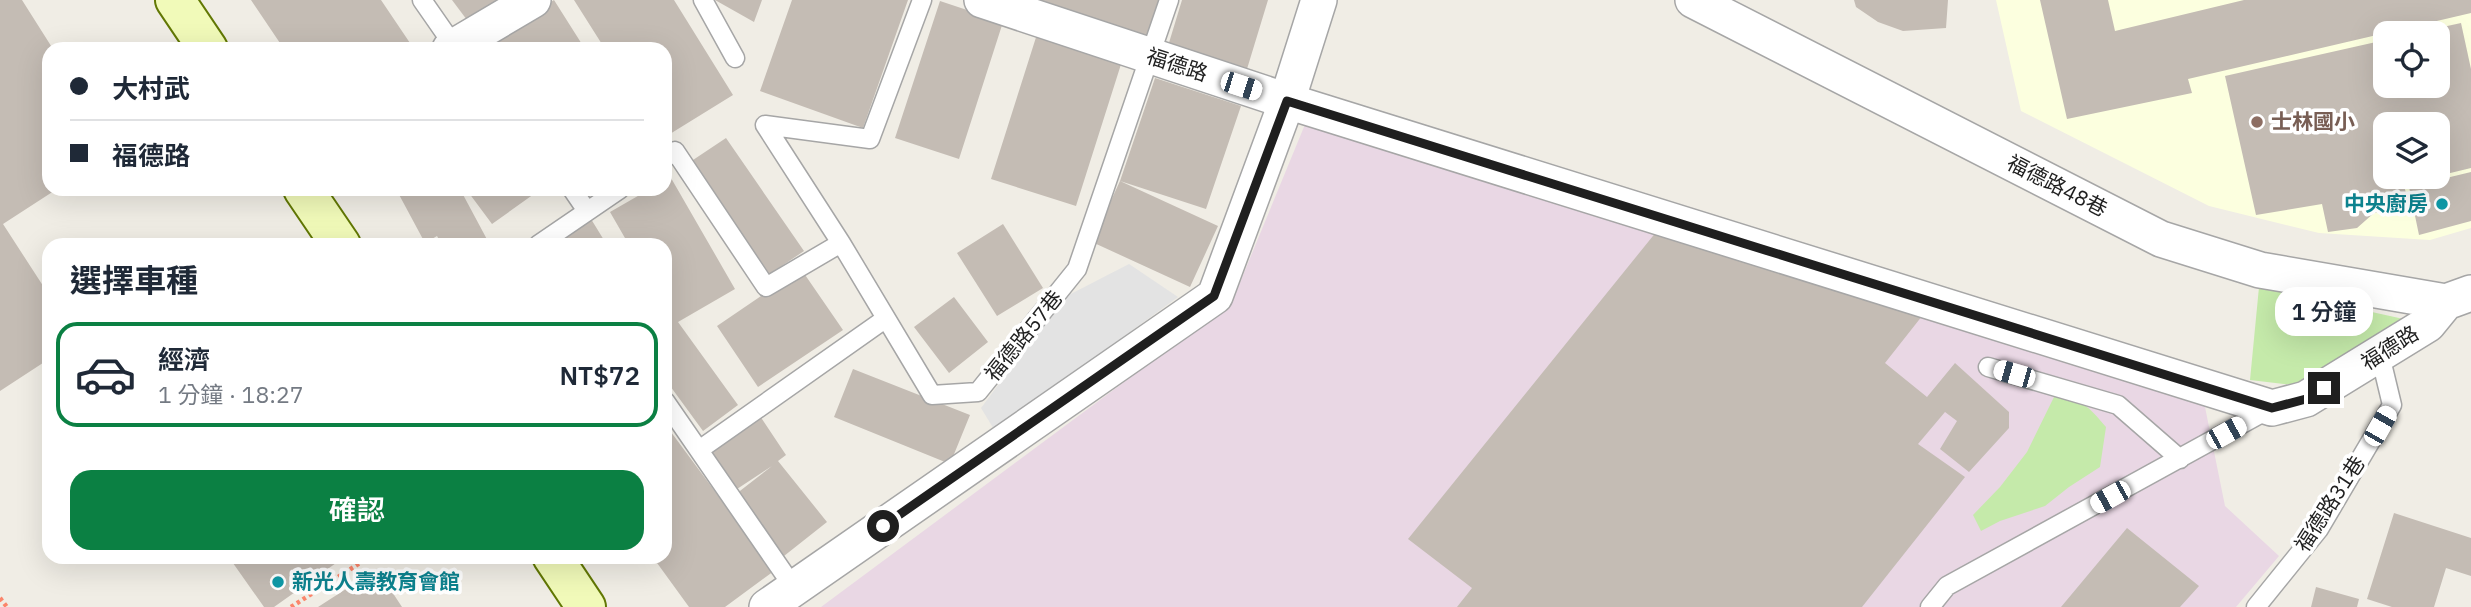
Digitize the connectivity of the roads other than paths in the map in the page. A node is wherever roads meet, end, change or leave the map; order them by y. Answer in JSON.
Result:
{"nodes":[{"id":1,"x":175,"y":0,"type":"edge"},
{"id":2,"x":422,"y":0,"type":"edge"},
{"id":3,"x":533,"y":0,"type":"edge"},
{"id":4,"x":703,"y":0,"type":"edge"},
{"id":5,"x":922,"y":0,"type":"edge"},
{"id":6,"x":982,"y":0,"type":"edge"},
{"id":7,"x":1169,"y":0,"type":"edge"},
{"id":8,"x":1319,"y":0,"type":"edge"},
{"id":9,"x":1693,"y":0,"type":"edge"},
{"id":10,"x":203,"y":42,"type":"edge"},
{"id":11,"x":462,"y":42,"type":"edge"},
{"id":12,"x":470,"y":42,"type":"edge"},
{"id":13,"x":1150,"y":56,"type":"junction"},
{"id":14,"x":735,"y":58,"type":"dead end"},
{"id":15,"x":1287,"y":101,"type":"junction"},
{"id":16,"x":672,"y":153,"type":"edge"},
{"id":17,"x":308,"y":196,"type":"edge"},
{"id":18,"x":577,"y":196,"type":"edge"},
{"id":19,"x":610,"y":196,"type":"edge"},
{"id":20,"x":587,"y":211,"type":"junction"},
{"id":21,"x":336,"y":238,"type":"edge"},
{"id":22,"x":548,"y":238,"type":"edge"},
{"id":23,"x":841,"y":243,"type":"junction"},
{"id":24,"x":2458,"y":298,"type":"edge"},
{"id":25,"x":885,"y":319,"type":"junction"},
{"id":26,"x":2380,"y":355,"type":"junction"},
{"id":27,"x":1988,"y":367,"type":"dead end"},
{"id":28,"x":2272,"y":408,"type":"junction"},
{"id":29,"x":672,"y":411,"type":"edge"},
{"id":30,"x":699,"y":450,"type":"junction"},
{"id":31,"x":2179,"y":458,"type":"junction"},
{"id":32,"x":557,"y":564,"type":"edge"},
{"id":33,"x":781,"y":597,"type":"edge"},
{"id":34,"x":586,"y":607,"type":"edge"},
{"id":35,"x":1930,"y":607,"type":"edge"},
{"id":36,"x":2256,"y":607,"type":"edge"}],
"edges":[{"from":1,"to":10,"type":"street"},
{"from":2,"to":11,"type":"lane"},
{"from":3,"to":12,"type":"street"},
{"from":4,"to":14,"type":"lane"},
{"from":5,"to":23,"type":"lane","name":"福德路57巷"},
{"from":6,"to":13,"type":"street","name":"福德路"},
{"from":7,"to":13,"type":"lane"},
{"from":8,"to":15,"type":"street"},
{"from":9,"to":24,"type":"street","name":"福德路48巷"},
{"from":13,"to":15,"type":"street","name":"福德路"},
{"from":13,"to":25,"type":"lane","name":"福德路57巷"},
{"from":15,"to":28,"type":"street","name":"福德路"},
{"from":15,"to":33,"type":"street"},
{"from":16,"to":23,"type":"lane"},
{"from":17,"to":21,"type":"street"},
{"from":18,"to":20,"type":"lane"},
{"from":19,"to":20,"type":"lane"},
{"from":20,"to":22,"type":"lane"},
{"from":23,"to":25,"type":"lane","name":"福德路57巷"},
{"from":24,"to":26,"type":"street","name":"福德路"},
{"from":25,"to":30,"type":"lane"},
{"from":26,"to":28,"type":"street","name":"福德路"},
{"from":26,"to":36,"type":"lane","name":"福德路31巷"},
{"from":27,"to":31,"type":"lane"},
{"from":28,"to":31,"type":"lane"},
{"from":29,"to":30,"type":"lane"},
{"from":30,"to":33,"type":"lane"},
{"from":31,"to":35,"type":"lane"},
{"from":32,"to":34,"type":"street"}]}
